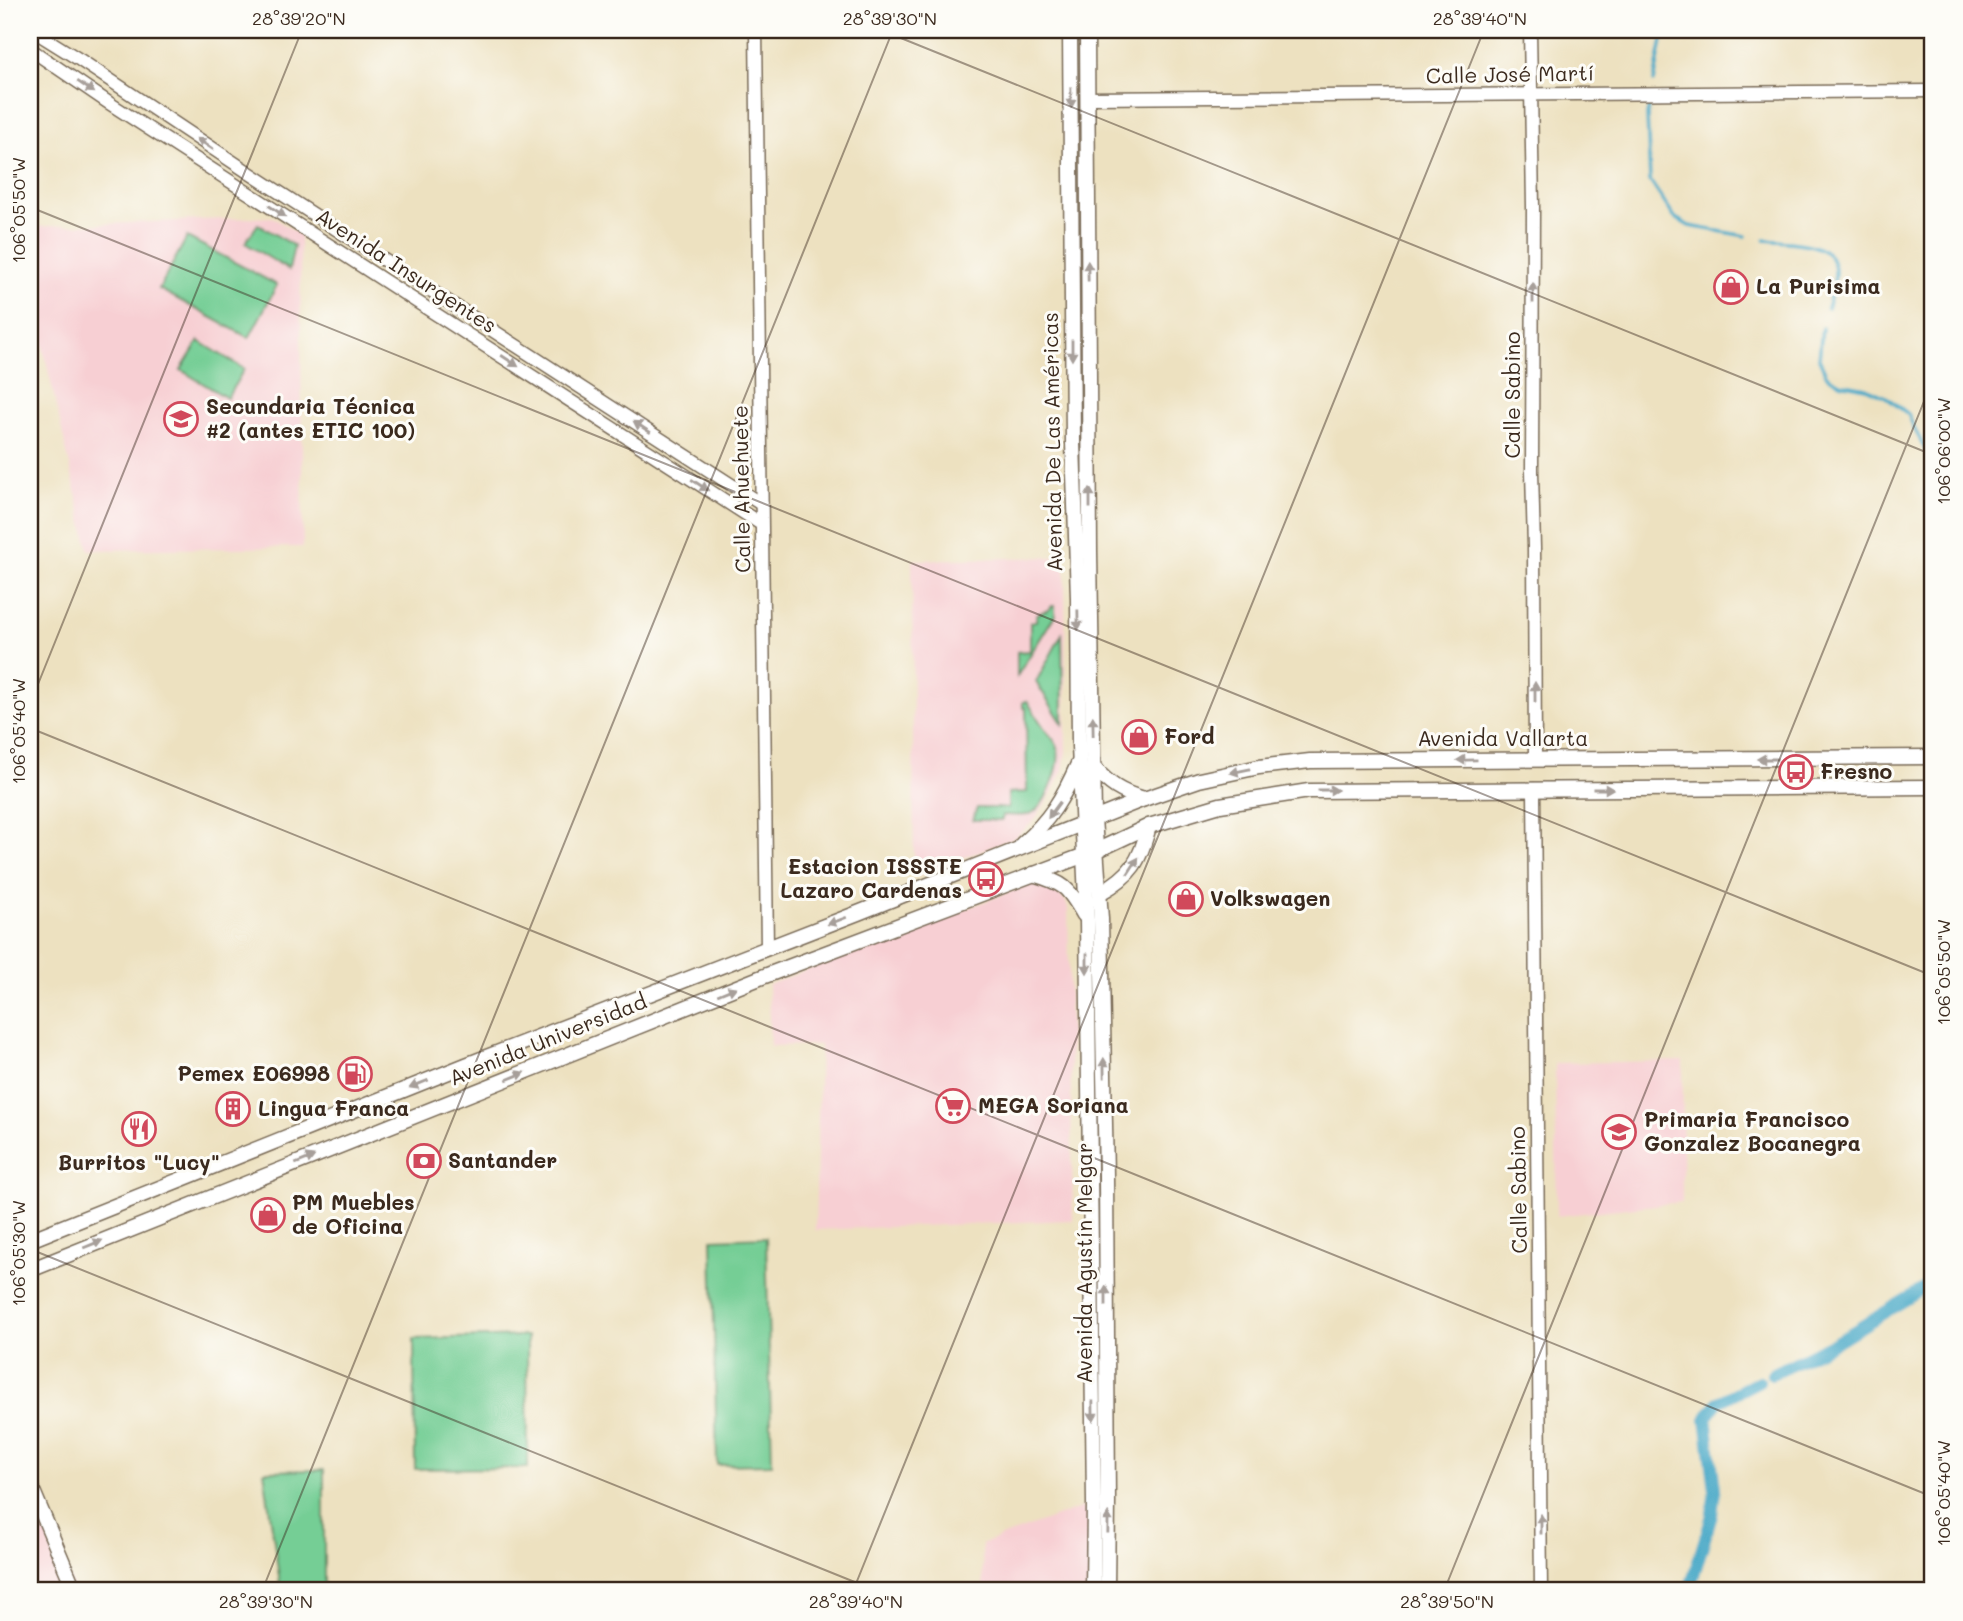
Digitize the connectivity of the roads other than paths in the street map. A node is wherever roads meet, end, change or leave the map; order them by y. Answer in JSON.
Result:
{"nodes":[{"id":1,"x":32,"y":30,"type":"edge"},
{"id":2,"x":756,"y":30,"type":"edge"},
{"id":3,"x":1070,"y":30,"type":"edge"},
{"id":4,"x":1087,"y":30,"type":"edge"},
{"id":5,"x":1530,"y":30,"type":"edge"},
{"id":6,"x":30,"y":49,"type":"edge"},
{"id":7,"x":1933,"y":91,"type":"edge"},
{"id":8,"x":1531,"y":93,"type":"junction"},
{"id":9,"x":1088,"y":98,"type":"junction"},
{"id":10,"x":761,"y":504,"type":"junction"},
{"id":11,"x":761,"y":524,"type":"junction"},
{"id":12,"x":1933,"y":757,"type":"edge"},
{"id":13,"x":1080,"y":760,"type":"junction"},
{"id":14,"x":1535,"y":761,"type":"junction"},
{"id":15,"x":1093,"y":767,"type":"junction"},
{"id":16,"x":1933,"y":787,"type":"edge"},
{"id":17,"x":1534,"y":789,"type":"junction"},
{"id":18,"x":1144,"y":799,"type":"junction"},
{"id":19,"x":1088,"y":821,"type":"junction"},
{"id":20,"x":1149,"y":826,"type":"junction"},
{"id":21,"x":1014,"y":851,"type":"junction"},
{"id":22,"x":1091,"y":852,"type":"junction"},
{"id":23,"x":1033,"y":874,"type":"junction"},
{"id":24,"x":1100,"y":893,"type":"junction"},
{"id":25,"x":1087,"y":920,"type":"junction"},
{"id":26,"x":767,"y":948,"type":"junction"},
{"id":27,"x":30,"y":1240,"type":"edge"},
{"id":28,"x":30,"y":1270,"type":"edge"},
{"id":29,"x":30,"y":1484,"type":"edge"},
{"id":30,"x":75,"y":1591,"type":"edge"},
{"id":31,"x":1093,"y":1591,"type":"edge"},
{"id":32,"x":1107,"y":1591,"type":"edge"},
{"id":33,"x":1541,"y":1591,"type":"edge"}],
"edges":[{"from":10,"to":1,"type":"street","name":"Avenida Insurgentes","one_way":true},
{"from":2,"to":10,"type":"street","name":"Calle Ahuehuete"},
{"from":3,"to":13,"type":"main road","name":"Avenida De Las Américas","one_way":true},
{"from":4,"to":9,"type":"main road","name":"Avenida De Las Américas"},
{"from":5,"to":8,"type":"street","name":"Calle Sabino"},
{"from":6,"to":11,"type":"street","name":"Avenida Insurgentes","one_way":true},
{"from":7,"to":8,"type":"street","name":"Calle José Martí"},
{"from":8,"to":9,"type":"street","name":"Calle José Martí"},
{"from":14,"to":8,"type":"street","name":"Calle Sabino","one_way":true},
{"from":15,"to":9,"type":"main road","name":"Avenida De Las Américas","one_way":true},
{"from":10,"to":11,"type":"street","name":"Calle Ahuehuete"},
{"from":11,"to":26,"type":"street","name":"Calle Ahuehuete"},
{"from":12,"to":14,"type":"main road","name":"Avenida Vallarta","one_way":true},
{"from":13,"to":19,"type":"main road","name":"Avenida De Las Américas"},
{"from":13,"to":21,"type":"main road","one_way":true},
{"from":14,"to":18,"type":"main road","name":"Avenida Vallarta","one_way":true},
{"from":15,"to":18,"type":"main road"},
{"from":15,"to":19,"type":"main road","name":"Avenida De Las Américas"},
{"from":17,"to":16,"type":"main road","one_way":true},
{"from":20,"to":17,"type":"main road","one_way":true},
{"from":33,"to":17,"type":"street","name":"Calle Sabino","one_way":true},
{"from":18,"to":19,"type":"main road","name":"Avenida Vallarta"},
{"from":19,"to":21,"type":"main road","name":"Avenida Universidad"},
{"from":19,"to":22,"type":"main road","name":"Avenida De Las Américas"},
{"from":20,"to":22,"type":"main road"},
{"from":24,"to":20,"type":"main road","one_way":true},
{"from":21,"to":26,"type":"main road","name":"Avenida Universidad","one_way":true},
{"from":22,"to":23,"type":"main road","name":"Avenida Universidad"},
{"from":22,"to":24,"type":"main road","name":"Avenida Agustín Melgar"},
{"from":22,"to":25,"type":"main road","name":"Avenida Agustín Melgar"},
{"from":23,"to":25,"type":"main road"},
{"from":28,"to":23,"type":"main road","name":"Avenida Universidad","one_way":true},
{"from":32,"to":24,"type":"main road","name":"Avenida Agustín Melgar","one_way":true},
{"from":25,"to":31,"type":"main road","name":"Avenida Agustín Melgar","one_way":true},
{"from":26,"to":27,"type":"main road","name":"Avenida Universidad","one_way":true},
{"from":29,"to":30,"type":"main road"}]}
